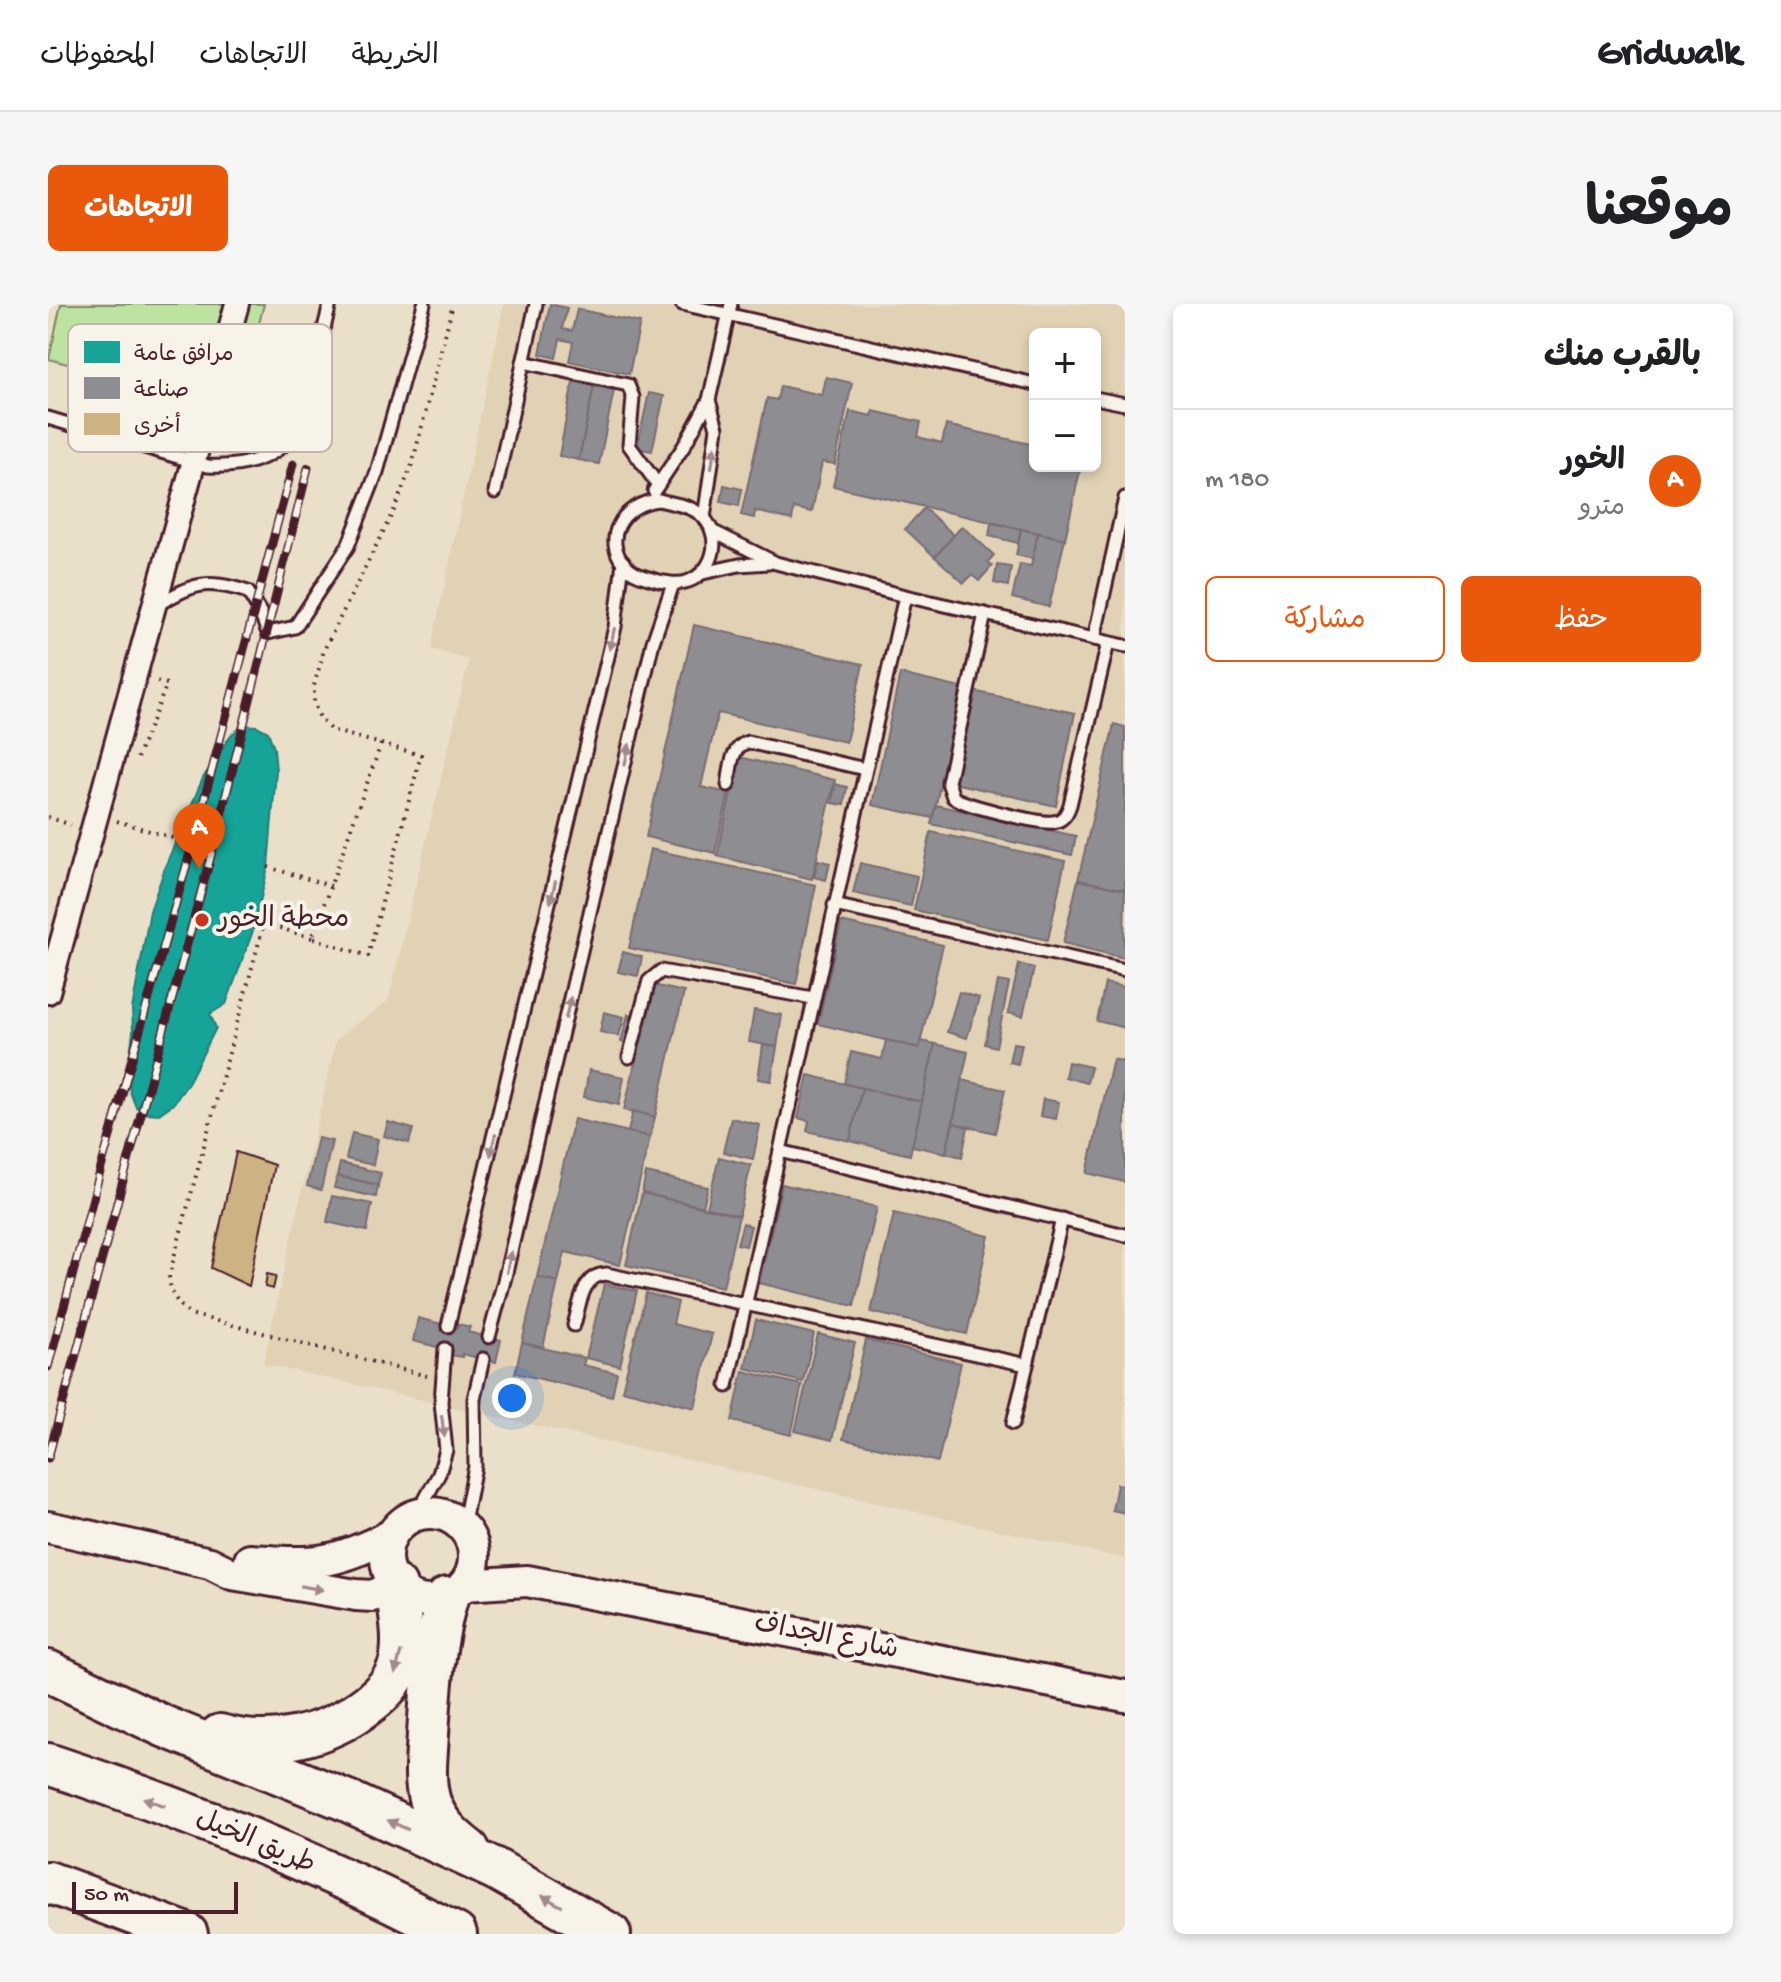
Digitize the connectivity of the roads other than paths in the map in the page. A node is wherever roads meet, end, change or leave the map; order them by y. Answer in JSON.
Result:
{"nodes":[{"id":1,"x":237,"y":304,"type":"edge"},
{"id":2,"x":330,"y":304,"type":"edge"},
{"id":3,"x":424,"y":304,"type":"edge"},
{"id":4,"x":536,"y":304,"type":"edge"},
{"id":5,"x":682,"y":304,"type":"edge"},
{"id":6,"x":730,"y":310,"type":"edge"},
{"id":7,"x":231,"y":324,"type":"edge"},
{"id":8,"x":325,"y":324,"type":"edge"},
{"id":9,"x":523,"y":362,"type":"junction"},
{"id":10,"x":1029,"y":383,"type":"edge"},
{"id":11,"x":1101,"y":399,"type":"edge"},
{"id":12,"x":709,"y":400,"type":"junction"},
{"id":13,"x":1125,"y":404,"type":"edge"},
{"id":14,"x":48,"y":418,"type":"edge"},
{"id":15,"x":68,"y":424,"type":"edge"},
{"id":16,"x":166,"y":452,"type":"edge"},
{"id":17,"x":196,"y":452,"type":"edge"},
{"id":18,"x":273,"y":452,"type":"edge"},
{"id":19,"x":194,"y":460,"type":"junction"},
{"id":20,"x":658,"y":485,"type":"junction"},
{"id":21,"x":495,"y":492,"type":"dead end"},
{"id":22,"x":1125,"y":498,"type":"edge"},
{"id":23,"x":647,"y":501,"type":"junction"},
{"id":24,"x":704,"y":518,"type":"junction"},
{"id":25,"x":712,"y":531,"type":"junction"},
{"id":26,"x":623,"y":562,"type":"junction"},
{"id":27,"x":776,"y":563,"type":"junction"},
{"id":28,"x":703,"y":573,"type":"junction"},
{"id":29,"x":673,"y":584,"type":"junction"},
{"id":30,"x":905,"y":596,"type":"junction"},
{"id":31,"x":153,"y":607,"type":"junction"},
{"id":32,"x":985,"y":614,"type":"junction"},
{"id":33,"x":1094,"y":639,"type":"junction"},
{"id":34,"x":1108,"y":643,"type":"junction"},
{"id":35,"x":1125,"y":646,"type":"edge"},
{"id":36,"x":865,"y":769,"type":"junction"},
{"id":37,"x":728,"y":785,"type":"dead end"},
{"id":38,"x":834,"y":905,"type":"junction"},
{"id":39,"x":1125,"y":970,"type":"edge"},
{"id":40,"x":48,"y":992,"type":"edge"},
{"id":41,"x":813,"y":998,"type":"junction"},
{"id":42,"x":629,"y":1057,"type":"dead end"},
{"id":43,"x":780,"y":1151,"type":"junction"},
{"id":44,"x":1062,"y":1219,"type":"junction"},
{"id":45,"x":1125,"y":1235,"type":"edge"},
{"id":46,"x":746,"y":1303,"type":"junction"},
{"id":47,"x":574,"y":1325,"type":"dead end"},
{"id":48,"x":448,"y":1326,"type":"dead end"},
{"id":49,"x":489,"y":1337,"type":"dead end"},
{"id":50,"x":445,"y":1349,"type":"dead end"},
{"id":51,"x":483,"y":1359,"type":"dead end"},
{"id":52,"x":1027,"y":1365,"type":"junction"},
{"id":53,"x":727,"y":1386,"type":"dead end"},
{"id":54,"x":1013,"y":1423,"type":"dead end"},
{"id":55,"x":417,"y":1514,"type":"junction"},
{"id":56,"x":48,"y":1527,"type":"edge"},
{"id":57,"x":391,"y":1535,"type":"junction"},
{"id":58,"x":468,"y":1537,"type":"junction"},
{"id":59,"x":210,"y":1563,"type":"junction"},
{"id":60,"x":527,"y":1581,"type":"junction"},
{"id":61,"x":396,"y":1586,"type":"junction"},
{"id":62,"x":455,"y":1591,"type":"junction"},
{"id":63,"x":48,"y":1671,"type":"edge"},
{"id":64,"x":98,"y":1694,"type":"junction"},
{"id":65,"x":1125,"y":1696,"type":"edge"},
{"id":66,"x":48,"y":1764,"type":"edge"},
{"id":67,"x":495,"y":1869,"type":"junction"},
{"id":68,"x":48,"y":1882,"type":"edge"},
{"id":69,"x":187,"y":1934,"type":"edge"},
{"id":70,"x":456,"y":1934,"type":"edge"},
{"id":71,"x":610,"y":1934,"type":"edge"}],
"edges":[{"from":1,"to":7,"type":"street"},
{"from":2,"to":8,"type":"lane"},
{"from":3,"to":31,"type":"lane"},
{"from":4,"to":9,"type":"lane"},
{"from":5,"to":6,"type":"lane"},
{"from":6,"to":10,"type":"lane"},
{"from":6,"to":12,"type":"lane"},
{"from":9,"to":20,"type":"lane"},
{"from":9,"to":21,"type":"lane"},
{"from":11,"to":13,"type":"lane"},
{"from":12,"to":20,"type":"lane"},
{"from":24,"to":12,"type":"lane","one_way":true},
{"from":14,"to":15,"type":"lane"},
{"from":16,"to":19,"type":"lane"},
{"from":17,"to":19,"type":"street"},
{"from":18,"to":19,"type":"lane"},
{"from":19,"to":31,"type":"street"},
{"from":20,"to":23,"type":"lane"},
{"from":22,"to":33,"type":"lane"},
{"from":23,"to":24,"type":"lane"},
{"from":23,"to":26,"type":"lane"},
{"from":24,"to":25,"type":"lane"},
{"from":25,"to":27,"type":"lane"},
{"from":25,"to":28,"type":"lane"},
{"from":26,"to":29,"type":"lane"},
{"from":26,"to":48,"type":"lane","one_way":true},
{"from":27,"to":28,"type":"lane"},
{"from":27,"to":30,"type":"lane"},
{"from":28,"to":29,"type":"lane"},
{"from":49,"to":29,"type":"lane","one_way":true},
{"from":30,"to":32,"type":"lane"},
{"from":30,"to":36,"type":"lane"},
{"from":31,"to":40,"type":"street"},
{"from":32,"to":33,"type":"lane"},
{"from":32,"to":34,"type":"lane"},
{"from":33,"to":34,"type":"lane"},
{"from":34,"to":35,"type":"lane"},
{"from":36,"to":37,"type":"lane"},
{"from":36,"to":38,"type":"lane"},
{"from":38,"to":39,"type":"lane"},
{"from":38,"to":41,"type":"lane"},
{"from":41,"to":42,"type":"lane"},
{"from":41,"to":43,"type":"lane"},
{"from":43,"to":44,"type":"lane"},
{"from":43,"to":46,"type":"lane"},
{"from":44,"to":45,"type":"lane"},
{"from":44,"to":52,"type":"lane"},
{"from":46,"to":47,"type":"lane"},
{"from":46,"to":52,"type":"lane"},
{"from":46,"to":53,"type":"lane"},
{"from":50,"to":55,"type":"lane","one_way":true},
{"from":51,"to":58,"type":"lane"},
{"from":52,"to":54,"type":"lane"},
{"from":55,"to":57,"type":"street"},
{"from":55,"to":58,"type":"street","name":"شارع الجداف"},
{"from":56,"to":59,"type":"street"},
{"from":57,"to":59,"type":"street"},
{"from":57,"to":61,"type":"street"},
{"from":58,"to":60,"type":"street","name":"شارع الجداف"},
{"from":58,"to":62,"type":"street"},
{"from":59,"to":61,"type":"street","one_way":true},
{"from":60,"to":62,"type":"street","name":"شارع الجداف"},
{"from":60,"to":65,"type":"street","name":"شارع الجداف"},
{"from":61,"to":62,"type":"street","name":"شارع الجداف"},
{"from":61,"to":64,"type":"highway","one_way":true},
{"from":62,"to":67,"type":"highway"},
{"from":63,"to":64,"type":"highway"},
{"from":67,"to":64,"type":"highway","one_way":true},
{"from":70,"to":66,"type":"highway","name":"طريق الخيل","one_way":true},
{"from":71,"to":67,"type":"highway","one_way":true},
{"from":68,"to":69,"type":"highway"}]}
